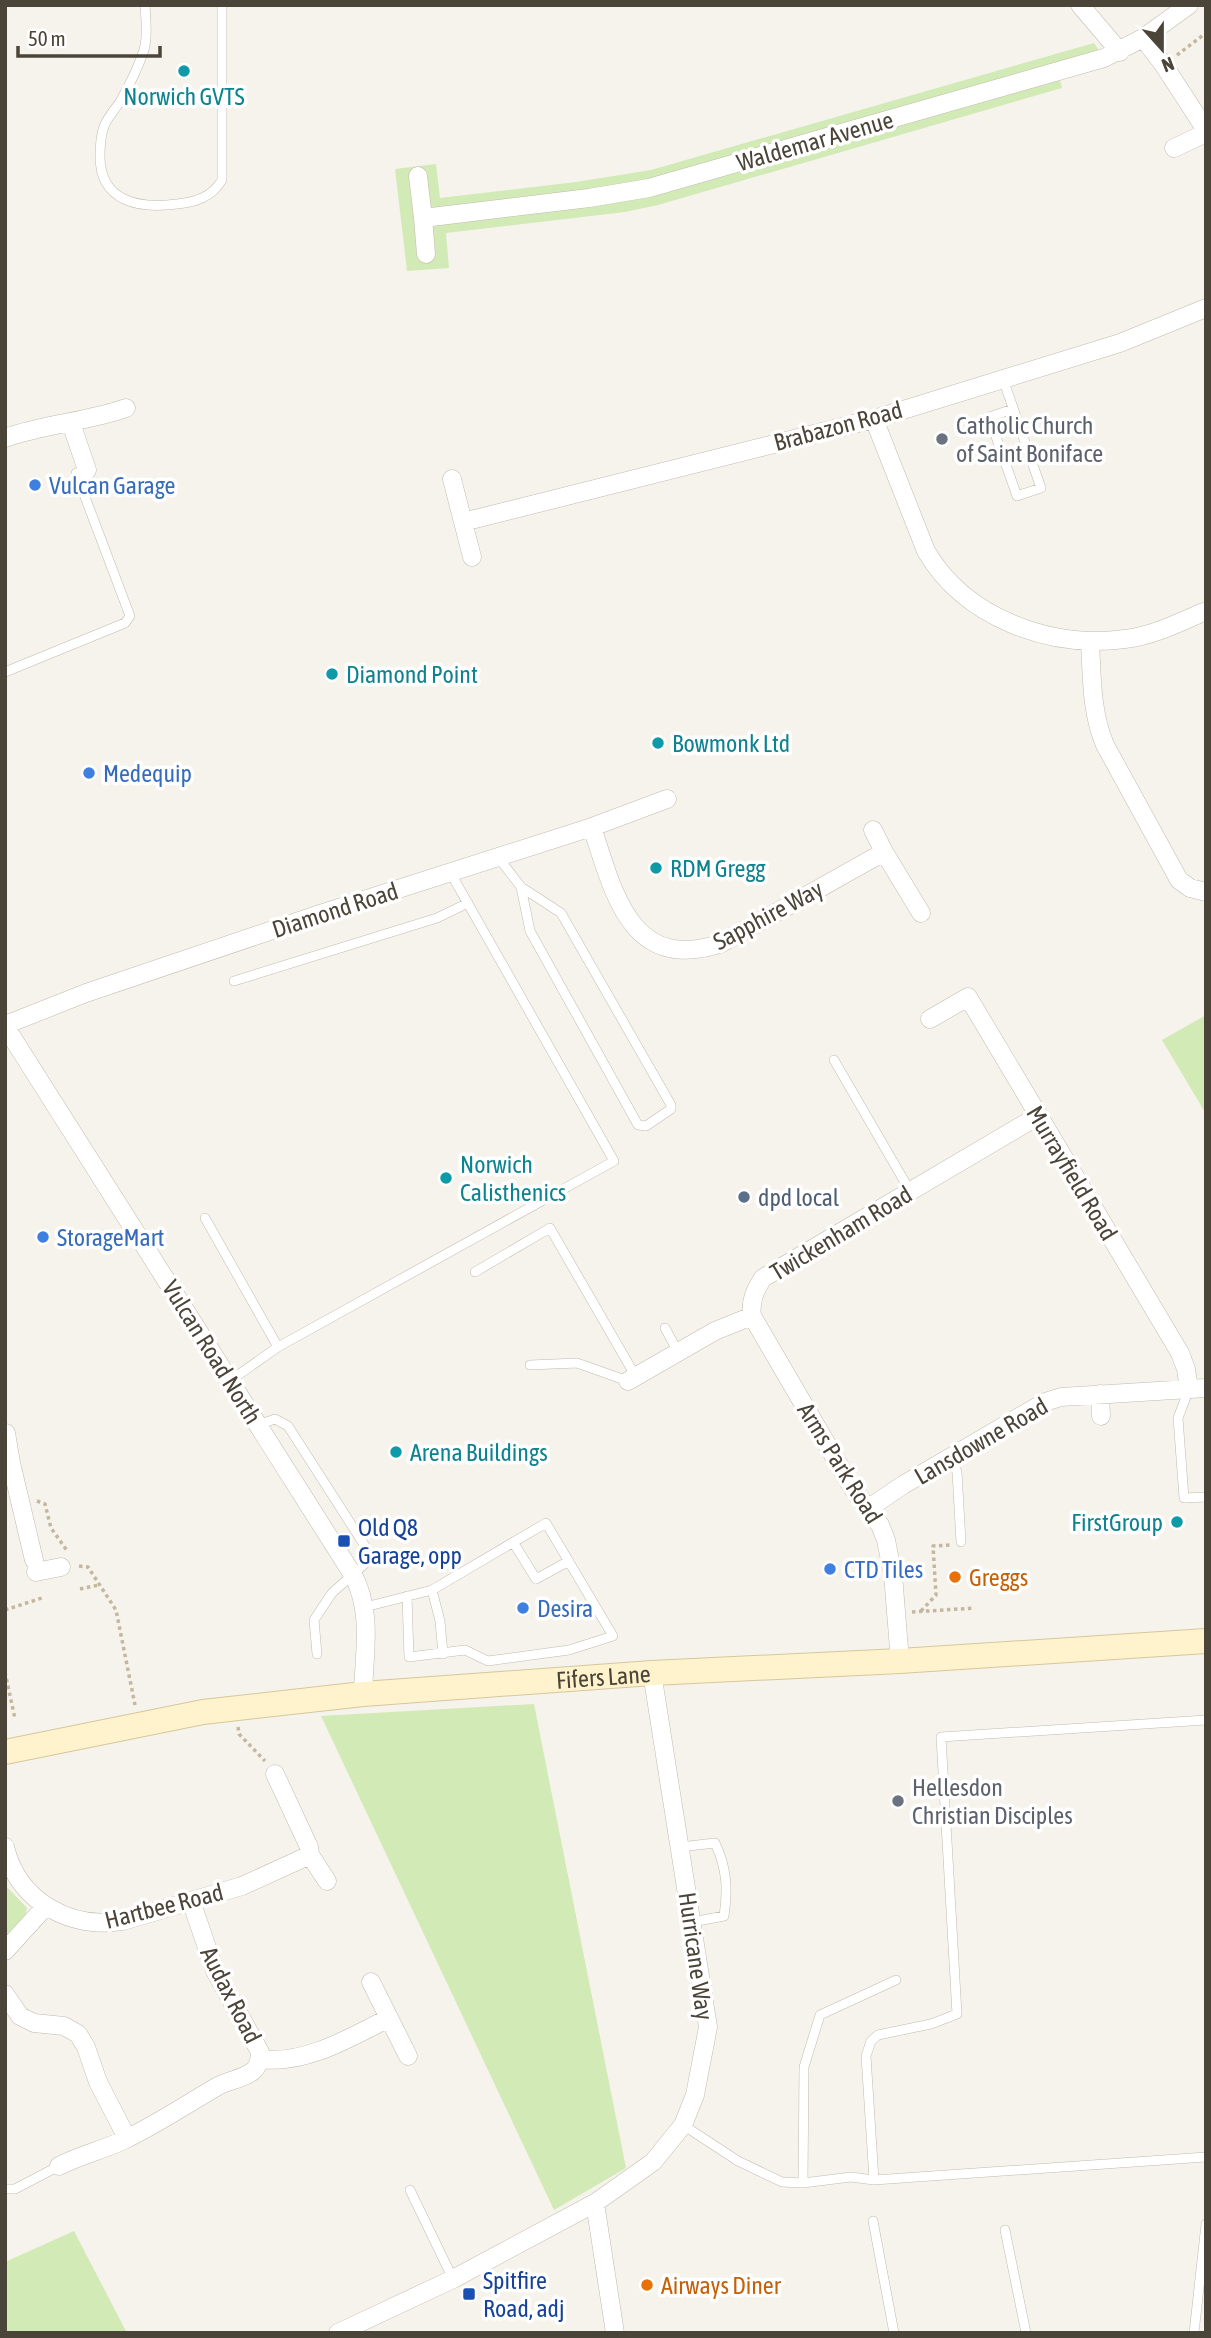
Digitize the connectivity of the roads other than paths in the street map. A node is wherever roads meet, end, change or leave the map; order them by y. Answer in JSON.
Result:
{"nodes":[{"id":1,"x":145,"y":5,"type":"edge"},
{"id":2,"x":222,"y":5,"type":"edge"},
{"id":3,"x":1080,"y":5,"type":"edge"},
{"id":4,"x":1189,"y":5,"type":"edge"},
{"id":5,"x":1143,"y":38,"type":"junction"},
{"id":6,"x":1120,"y":52,"type":"junction"},
{"id":7,"x":1206,"y":131,"type":"edge"},
{"id":8,"x":1174,"y":148,"type":"dead end"},
{"id":9,"x":418,"y":176,"type":"dead end"},
{"id":10,"x":423,"y":218,"type":"junction"},
{"id":11,"x":426,"y":254,"type":"dead end"},
{"id":12,"x":1206,"y":308,"type":"edge"},
{"id":13,"x":1003,"y":379,"type":"junction"},
{"id":14,"x":126,"y":408,"type":"dead end"},
{"id":15,"x":1013,"y":409,"type":"junction"},
{"id":16,"x":874,"y":419,"type":"junction"},
{"id":17,"x":71,"y":423,"type":"junction"},
{"id":18,"x":5,"y":438,"type":"edge"},
{"id":19,"x":87,"y":470,"type":"joint"},
{"id":20,"x":452,"y":479,"type":"dead end"},
{"id":21,"x":463,"y":522,"type":"junction"},
{"id":22,"x":472,"y":557,"type":"dead end"},
{"id":23,"x":1206,"y":611,"type":"edge"},
{"id":24,"x":1090,"y":642,"type":"junction"},
{"id":25,"x":5,"y":672,"type":"edge"},
{"id":26,"x":667,"y":799,"type":"dead end"},
{"id":27,"x":592,"y":827,"type":"junction"},
{"id":28,"x":873,"y":830,"type":"dead end"},
{"id":29,"x":884,"y":852,"type":"junction"},
{"id":30,"x":498,"y":857,"type":"junction"},
{"id":31,"x":450,"y":872,"type":"junction"},
{"id":32,"x":520,"y":887,"type":"junction"},
{"id":33,"x":1206,"y":892,"type":"edge"},
{"id":34,"x":468,"y":903,"type":"junction"},
{"id":35,"x":921,"y":913,"type":"dead end"},
{"id":36,"x":234,"y":981,"type":"dead end"},
{"id":37,"x":930,"y":1019,"type":"dead end"},
{"id":38,"x":6,"y":1030,"type":"edge"},
{"id":39,"x":834,"y":1060,"type":"dead end"},
{"id":40,"x":1038,"y":1116,"type":"junction"},
{"id":41,"x":910,"y":1191,"type":"junction"},
{"id":42,"x":205,"y":1218,"type":"dead end"},
{"id":43,"x":475,"y":1272,"type":"dead end"},
{"id":44,"x":752,"y":1316,"type":"junction"},
{"id":45,"x":665,"y":1328,"type":"dead end"},
{"id":46,"x":278,"y":1348,"type":"junction"},
{"id":47,"x":678,"y":1352,"type":"junction"},
{"id":48,"x":530,"y":1365,"type":"dead end"},
{"id":49,"x":632,"y":1379,"type":"junction"},
{"id":50,"x":231,"y":1380,"type":"junction"},
{"id":51,"x":1198,"y":1388,"type":"edge"},
{"id":52,"x":1100,"y":1394,"type":"junction"},
{"id":53,"x":1101,"y":1416,"type":"dead end"},
{"id":54,"x":258,"y":1425,"type":"junction"},
{"id":55,"x":6,"y":1432,"type":"edge"},
{"id":56,"x":951,"y":1458,"type":"junction"},
{"id":57,"x":8,"y":1463,"type":"edge"},
{"id":58,"x":1206,"y":1496,"type":"edge"},
{"id":59,"x":869,"y":1508,"type":"junction"},
{"id":60,"x":513,"y":1542,"type":"junction"},
{"id":61,"x":961,"y":1542,"type":"road end"},
{"id":62,"x":569,"y":1561,"type":"junction"},
{"id":63,"x":70,"y":1563,"type":"road end"},
{"id":64,"x":353,"y":1574,"type":"junction"},
{"id":65,"x":432,"y":1590,"type":"junction"},
{"id":66,"x":407,"y":1596,"type":"junction"},
{"id":67,"x":365,"y":1607,"type":"junction"},
{"id":68,"x":1206,"y":1641,"type":"edge"},
{"id":69,"x":317,"y":1654,"type":"dead end"},
{"id":70,"x":443,"y":1654,"type":"junction"},
{"id":71,"x":900,"y":1661,"type":"junction"},
{"id":72,"x":652,"y":1673,"type":"junction"},
{"id":73,"x":363,"y":1694,"type":"junction"},
{"id":74,"x":1206,"y":1720,"type":"edge"},
{"id":75,"x":5,"y":1752,"type":"edge"},
{"id":76,"x":275,"y":1774,"type":"road end"},
{"id":77,"x":5,"y":1847,"type":"edge"},
{"id":78,"x":680,"y":1847,"type":"junction"},
{"id":79,"x":310,"y":1855,"type":"junction"},
{"id":80,"x":327,"y":1881,"type":"dead end"},
{"id":81,"x":191,"y":1901,"type":"junction"},
{"id":82,"x":46,"y":1907,"type":"junction"},
{"id":83,"x":692,"y":1922,"type":"junction"},
{"id":84,"x":5,"y":1951,"type":"edge"},
{"id":85,"x":896,"y":1980,"type":"dead end"},
{"id":86,"x":371,"y":1982,"type":"dead end"},
{"id":87,"x":5,"y":1994,"type":"edge"},
{"id":88,"x":389,"y":2018,"type":"junction"},
{"id":89,"x":408,"y":2056,"type":"dead end"},
{"id":90,"x":260,"y":2060,"type":"junction"},
{"id":91,"x":683,"y":2125,"type":"junction"},
{"id":92,"x":127,"y":2138,"type":"junction"},
{"id":93,"x":1206,"y":2157,"type":"edge"},
{"id":94,"x":59,"y":2166,"type":"joint"},
{"id":95,"x":874,"y":2180,"type":"junction"},
{"id":96,"x":803,"y":2183,"type":"junction"},
{"id":97,"x":5,"y":2189,"type":"edge"},
{"id":98,"x":410,"y":2190,"type":"dead end"},
{"id":99,"x":595,"y":2203,"type":"junction"},
{"id":100,"x":873,"y":2221,"type":"dead end"},
{"id":101,"x":1206,"y":2224,"type":"edge"},
{"id":102,"x":1005,"y":2230,"type":"dead end"},
{"id":103,"x":453,"y":2279,"type":"junction"},
{"id":104,"x":338,"y":2333,"type":"edge"},
{"id":105,"x":615,"y":2333,"type":"edge"},
{"id":106,"x":894,"y":2333,"type":"edge"},
{"id":107,"x":1026,"y":2333,"type":"edge"},
{"id":108,"x":1194,"y":2333,"type":"edge"}],
"edges":[{"from":1,"to":2,"type":"lane"},
{"from":3,"to":6,"type":"street"},
{"from":4,"to":5,"type":"street","name":"Waldemar Avenue"},
{"from":5,"to":6,"type":"street","name":"Waldemar Avenue"},
{"from":5,"to":7,"type":"street"},
{"from":6,"to":10,"type":"street","name":"Waldemar Avenue"},
{"from":7,"to":8,"type":"street"},
{"from":9,"to":10,"type":"street"},
{"from":10,"to":11,"type":"street"},
{"from":12,"to":13,"type":"street","name":"Brabazon Road"},
{"from":13,"to":15,"type":"lane"},
{"from":13,"to":16,"type":"street","name":"Brabazon Road"},
{"from":14,"to":17,"type":"street"},
{"from":15,"to":15,"type":"lane"},
{"from":16,"to":21,"type":"street","name":"Brabazon Road"},
{"from":16,"to":24,"type":"street"},
{"from":17,"to":18,"type":"street"},
{"from":17,"to":19,"type":"street"},
{"from":19,"to":25,"type":"lane"},
{"from":20,"to":21,"type":"street"},
{"from":21,"to":22,"type":"street"},
{"from":23,"to":24,"type":"street"},
{"from":24,"to":33,"type":"street"},
{"from":26,"to":27,"type":"street","name":"Diamond Road"},
{"from":27,"to":29,"type":"street","name":"Sapphire Way"},
{"from":27,"to":30,"type":"street","name":"Diamond Road"},
{"from":28,"to":29,"type":"street"},
{"from":29,"to":35,"type":"street"},
{"from":30,"to":31,"type":"street","name":"Diamond Road"},
{"from":30,"to":32,"type":"lane"},
{"from":31,"to":34,"type":"lane"},
{"from":31,"to":38,"type":"street","name":"Diamond Road"},
{"from":32,"to":32,"type":"lane"},
{"from":34,"to":36,"type":"lane"},
{"from":34,"to":46,"type":"lane"},
{"from":37,"to":40,"type":"street","name":"Murrayfield Road"},
{"from":38,"to":50,"type":"street","name":"Vulcan Road North"},
{"from":39,"to":41,"type":"lane"},
{"from":40,"to":41,"type":"street","name":"Twickenham Road"},
{"from":40,"to":51,"type":"street","name":"Murrayfield Road"},
{"from":41,"to":44,"type":"street","name":"Twickenham Road"},
{"from":42,"to":46,"type":"lane"},
{"from":43,"to":49,"type":"lane"},
{"from":44,"to":47,"type":"street"},
{"from":44,"to":59,"type":"street","name":"Arms Park Road"},
{"from":45,"to":47,"type":"lane"},
{"from":46,"to":50,"type":"lane"},
{"from":47,"to":49,"type":"street"},
{"from":48,"to":49,"type":"lane"},
{"from":50,"to":54,"type":"street","name":"Vulcan Road North"},
{"from":51,"to":52,"type":"street","name":"Lansdowne Road"},
{"from":51,"to":58,"type":"lane"},
{"from":52,"to":53,"type":"street"},
{"from":52,"to":56,"type":"street","name":"Lansdowne Road"},
{"from":54,"to":64,"type":"street","name":"Vulcan Road North"},
{"from":54,"to":64,"type":"lane"},
{"from":55,"to":57,"type":"street"},
{"from":56,"to":59,"type":"street","name":"Lansdowne Road"},
{"from":56,"to":61,"type":"lane"},
{"from":57,"to":63,"type":"street"},
{"from":59,"to":71,"type":"street","name":"Arms Park Road"},
{"from":60,"to":62,"type":"lane"},
{"from":60,"to":62,"type":"lane"},
{"from":60,"to":65,"type":"lane"},
{"from":62,"to":70,"type":"lane"},
{"from":64,"to":67,"type":"street","name":"Vulcan Road North"},
{"from":64,"to":69,"type":"lane"},
{"from":65,"to":66,"type":"lane"},
{"from":65,"to":70,"type":"lane"},
{"from":66,"to":67,"type":"lane"},
{"from":66,"to":70,"type":"lane"},
{"from":67,"to":73,"type":"street","name":"Vulcan Road North"},
{"from":68,"to":71,"type":"street","name":"Fifers Lane"},
{"from":71,"to":72,"type":"street","name":"Fifers Lane"},
{"from":72,"to":73,"type":"street","name":"Fifers Lane"},
{"from":72,"to":78,"type":"street","name":"Hurricane Way"},
{"from":73,"to":75,"type":"street","name":"Fifers Lane"},
{"from":74,"to":95,"type":"lane"},
{"from":76,"to":79,"type":"street"},
{"from":77,"to":82,"type":"street","name":"Hartbee Road"},
{"from":78,"to":83,"type":"street","name":"Hurricane Way"},
{"from":78,"to":83,"type":"lane"},
{"from":79,"to":80,"type":"street"},
{"from":79,"to":81,"type":"street","name":"Hartbee Road"},
{"from":81,"to":82,"type":"street","name":"Hartbee Road"},
{"from":81,"to":90,"type":"street","name":"Audax Road"},
{"from":82,"to":84,"type":"street"},
{"from":83,"to":91,"type":"street","name":"Hurricane Way"},
{"from":85,"to":96,"type":"lane"},
{"from":86,"to":88,"type":"street"},
{"from":87,"to":92,"type":"street"},
{"from":88,"to":89,"type":"street"},
{"from":88,"to":90,"type":"street"},
{"from":90,"to":92,"type":"street","name":"Audax Road"},
{"from":91,"to":96,"type":"lane"},
{"from":91,"to":99,"type":"street","name":"Hurricane Way"},
{"from":92,"to":94,"type":"street","name":"Audax Road"},
{"from":93,"to":95,"type":"lane"},
{"from":94,"to":97,"type":"lane"},
{"from":95,"to":96,"type":"lane"},
{"from":98,"to":103,"type":"lane"},
{"from":99,"to":103,"type":"street","name":"Hurricane Way"},
{"from":99,"to":105,"type":"street"},
{"from":100,"to":106,"type":"lane"},
{"from":101,"to":108,"type":"lane"},
{"from":102,"to":107,"type":"lane"},
{"from":103,"to":104,"type":"street","name":"Hurricane Way"}]}
